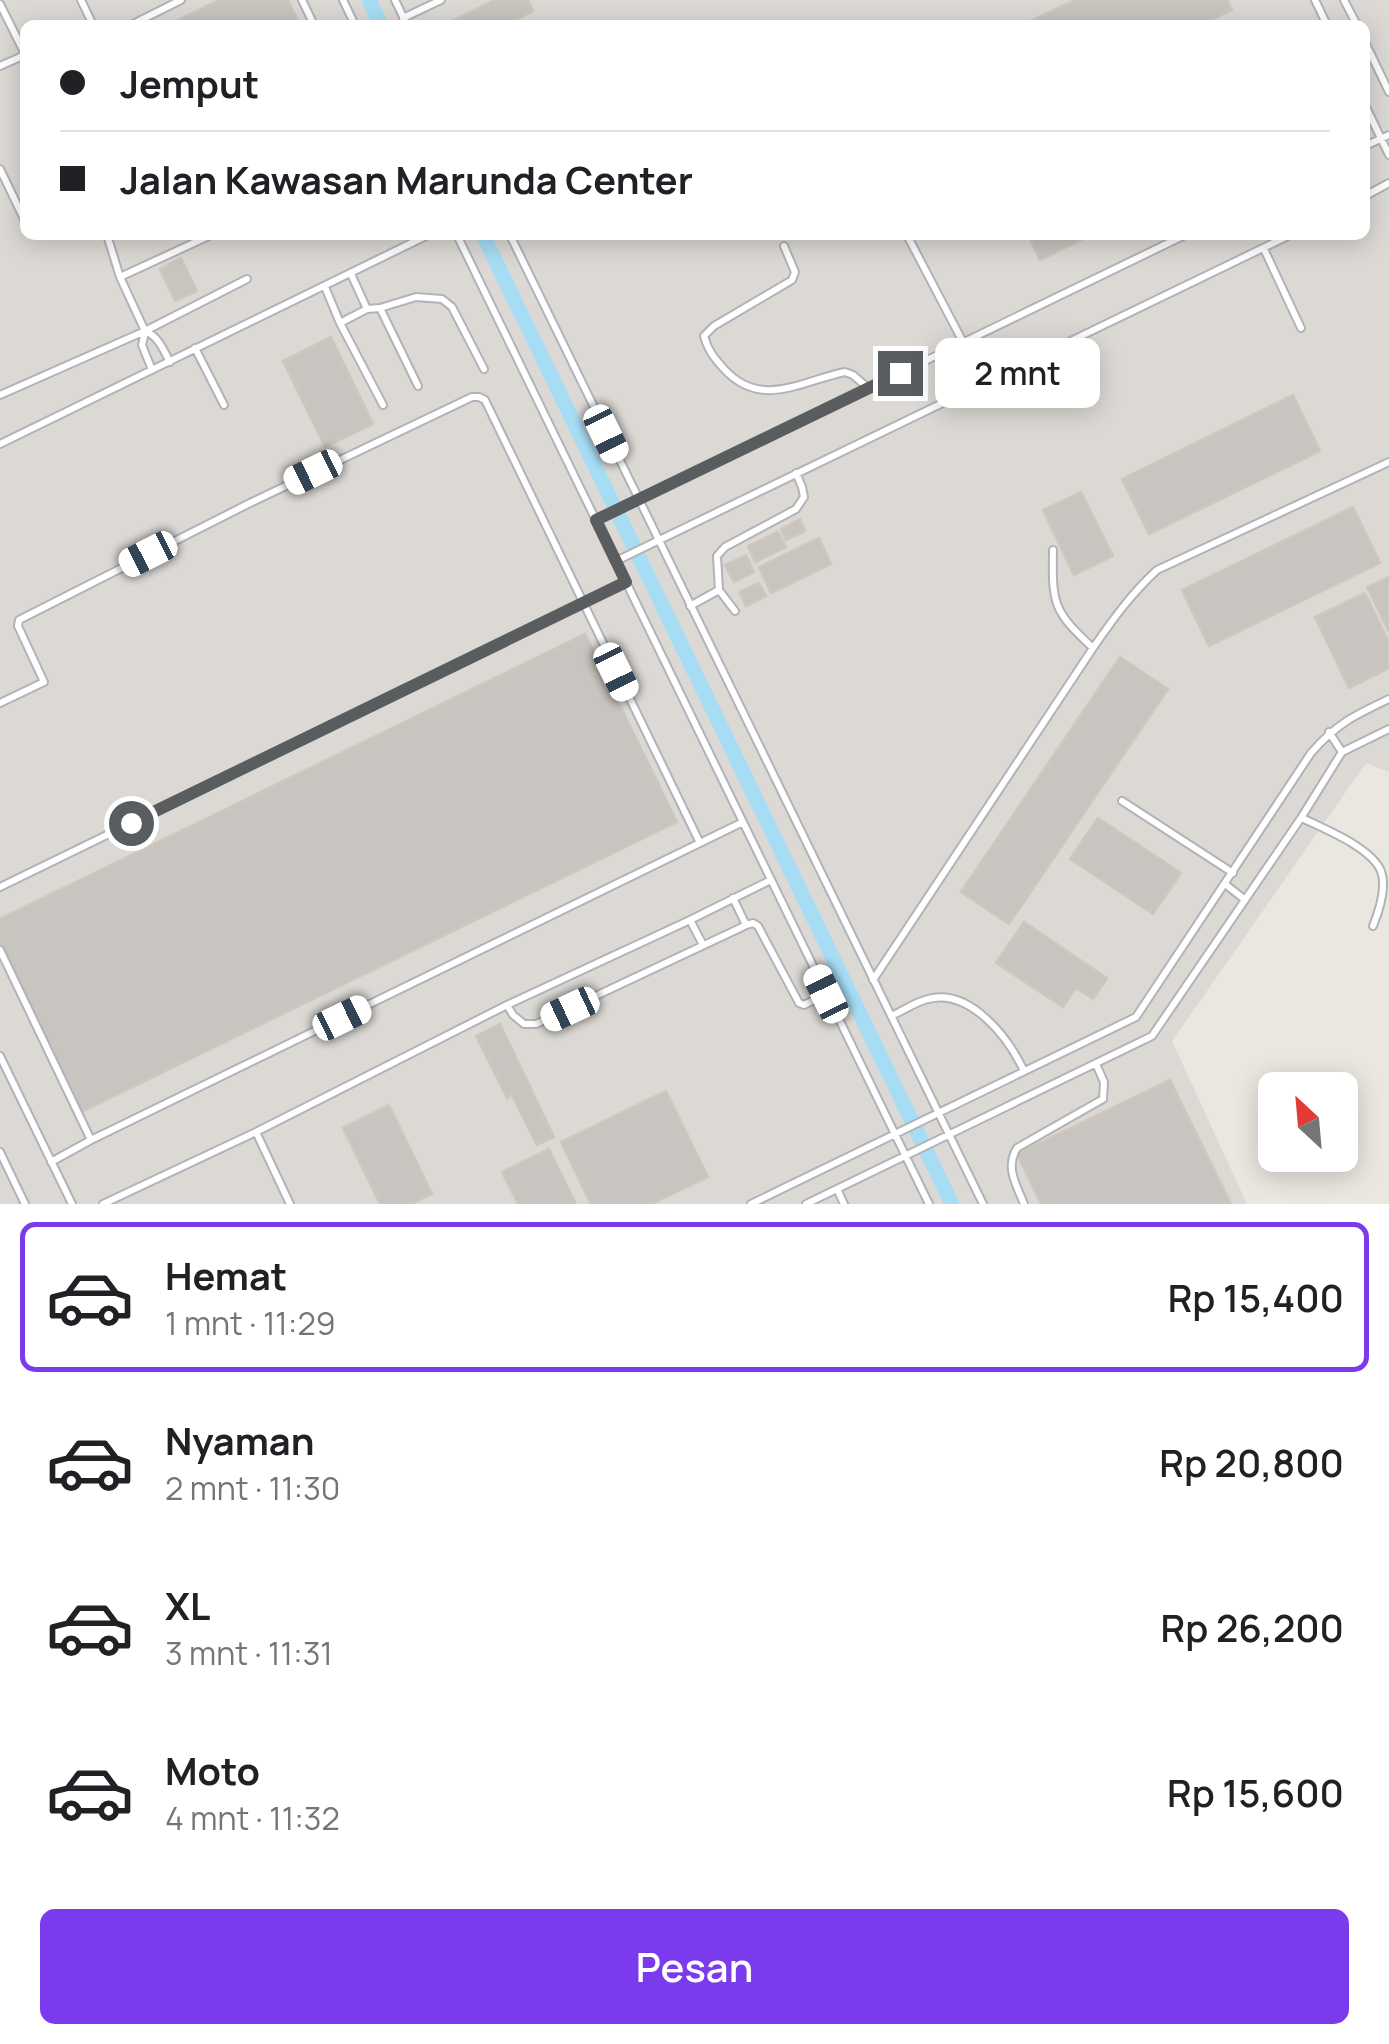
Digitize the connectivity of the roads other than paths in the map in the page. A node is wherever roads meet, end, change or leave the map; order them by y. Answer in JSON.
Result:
{"nodes":[{"id":1,"x":181,"y":0,"type":"edge"},
{"id":2,"x":441,"y":0,"type":"edge"},
{"id":3,"x":0,"y":4,"type":"edge"},
{"id":4,"x":140,"y":20,"type":"edge"},
{"id":5,"x":407,"y":20,"type":"edge"},
{"id":6,"x":20,"y":44,"type":"edge"},
{"id":7,"x":1370,"y":52,"type":"edge"},
{"id":8,"x":1389,"y":92,"type":"edge"},
{"id":9,"x":1370,"y":113,"type":"edge"},
{"id":10,"x":1385,"y":136,"type":"edge"},
{"id":11,"x":1389,"y":155,"type":"edge"},
{"id":12,"x":0,"y":169,"type":"edge"},
{"id":13,"x":20,"y":211,"type":"edge"},
{"id":14,"x":109,"y":240,"type":"edge"},
{"id":15,"x":200,"y":240,"type":"edge"},
{"id":16,"x":410,"y":240,"type":"edge"},
{"id":17,"x":460,"y":240,"type":"edge"},
{"id":18,"x":512,"y":240,"type":"edge"},
{"id":19,"x":910,"y":240,"type":"edge"},
{"id":20,"x":1175,"y":240,"type":"edge"},
{"id":21,"x":1280,"y":240,"type":"edge"},
{"id":22,"x":784,"y":246,"type":"dead end"},
{"id":23,"x":1264,"y":248,"type":"junction"},
{"id":24,"x":351,"y":274,"type":"junction"},
{"id":25,"x":120,"y":277,"type":"junction"},
{"id":26,"x":246,"y":279,"type":"dead end"},
{"id":27,"x":325,"y":287,"type":"junction"},
{"id":28,"x":380,"y":308,"type":"junction"},
{"id":29,"x":367,"y":310,"type":"junction"},
{"id":30,"x":340,"y":323,"type":"junction"},
{"id":31,"x":1301,"y":328,"type":"dead end"},
{"id":32,"x":145,"y":330,"type":"junction"},
{"id":33,"x":964,"y":344,"type":"junction"},
{"id":34,"x":195,"y":348,"type":"junction"},
{"id":35,"x":170,"y":362,"type":"junction"},
{"id":36,"x":484,"y":368,"type":"dead end"},
{"id":37,"x":152,"y":370,"type":"junction"},
{"id":38,"x":418,"y":386,"type":"dead end"},
{"id":39,"x":868,"y":388,"type":"junction"},
{"id":40,"x":0,"y":395,"type":"edge"},
{"id":41,"x":224,"y":406,"type":"dead end"},
{"id":42,"x":383,"y":406,"type":"dead end"},
{"id":43,"x":0,"y":444,"type":"edge"},
{"id":44,"x":1389,"y":462,"type":"edge"},
{"id":45,"x":796,"y":473,"type":"junction"},
{"id":46,"x":636,"y":501,"type":"junction"},
{"id":47,"x":598,"y":519,"type":"junction"},
{"id":48,"x":656,"y":542,"type":"junction"},
{"id":49,"x":1054,"y":550,"type":"dead end"},
{"id":50,"x":618,"y":560,"type":"junction"},
{"id":51,"x":626,"y":582,"type":"junction"},
{"id":52,"x":719,"y":590,"type":"junction"},
{"id":53,"x":583,"y":603,"type":"junction"},
{"id":54,"x":690,"y":606,"type":"junction"},
{"id":55,"x":735,"y":611,"type":"dead end"},
{"id":56,"x":1093,"y":648,"type":"junction"},
{"id":57,"x":1389,"y":699,"type":"edge"},
{"id":58,"x":0,"y":704,"type":"edge"},
{"id":59,"x":1389,"y":729,"type":"edge"},
{"id":60,"x":1330,"y":732,"type":"junction"},
{"id":61,"x":1342,"y":752,"type":"junction"},
{"id":62,"x":1122,"y":800,"type":"dead end"},
{"id":63,"x":1301,"y":818,"type":"junction"},
{"id":64,"x":743,"y":822,"type":"junction"},
{"id":65,"x":700,"y":843,"type":"junction"},
{"id":66,"x":1232,"y":873,"type":"junction"},
{"id":67,"x":770,"y":880,"type":"junction"},
{"id":68,"x":1225,"y":884,"type":"junction"},
{"id":69,"x":0,"y":887,"type":"edge"},
{"id":70,"x":733,"y":898,"type":"junction"},
{"id":71,"x":1244,"y":899,"type":"junction"},
{"id":72,"x":690,"y":920,"type":"junction"},
{"id":73,"x":746,"y":925,"type":"junction"},
{"id":74,"x":1373,"y":926,"type":"dead end"},
{"id":75,"x":703,"y":946,"type":"junction"},
{"id":76,"x":0,"y":950,"type":"edge"},
{"id":77,"x":872,"y":982,"type":"junction"},
{"id":78,"x":826,"y":994,"type":"junction"},
{"id":79,"x":507,"y":1005,"type":"junction"},
{"id":80,"x":891,"y":1016,"type":"junction"},
{"id":81,"x":0,"y":1056,"type":"edge"},
{"id":82,"x":1096,"y":1064,"type":"junction"},
{"id":83,"x":1024,"y":1071,"type":"junction"},
{"id":84,"x":938,"y":1113,"type":"junction"},
{"id":85,"x":256,"y":1132,"type":"junction"},
{"id":86,"x":899,"y":1132,"type":"junction"},
{"id":87,"x":946,"y":1136,"type":"junction"},
{"id":88,"x":91,"y":1140,"type":"junction"},
{"id":89,"x":0,"y":1152,"type":"edge"},
{"id":90,"x":910,"y":1154,"type":"junction"},
{"id":91,"x":51,"y":1162,"type":"junction"},
{"id":92,"x":837,"y":1189,"type":"junction"},
{"id":93,"x":25,"y":1204,"type":"edge"},
{"id":94,"x":72,"y":1204,"type":"edge"},
{"id":95,"x":103,"y":1204,"type":"edge"},
{"id":96,"x":290,"y":1204,"type":"edge"},
{"id":97,"x":751,"y":1204,"type":"edge"},
{"id":98,"x":806,"y":1204,"type":"edge"},
{"id":99,"x":844,"y":1204,"type":"edge"},
{"id":100,"x":929,"y":1204,"type":"edge"},
{"id":101,"x":983,"y":1204,"type":"edge"},
{"id":102,"x":1024,"y":1204,"type":"edge"}],
"edges":[{"from":1,"to":4,"type":"lane"},
{"from":2,"to":5,"type":"lane"},
{"from":3,"to":6,"type":"lane"},
{"from":7,"to":8,"type":"lane"},
{"from":9,"to":10,"type":"lane"},
{"from":10,"to":11,"type":"lane"},
{"from":12,"to":13,"type":"lane"},
{"from":14,"to":25,"type":"lane"},
{"from":15,"to":25,"type":"lane"},
{"from":16,"to":24,"type":"lane"},
{"from":17,"to":47,"type":"lane"},
{"from":18,"to":46,"type":"lane"},
{"from":19,"to":33,"type":"lane"},
{"from":20,"to":33,"type":"lane"},
{"from":21,"to":23,"type":"lane"},
{"from":22,"to":39,"type":"lane"},
{"from":23,"to":31,"type":"lane"},
{"from":23,"to":45,"type":"lane"},
{"from":24,"to":27,"type":"lane"},
{"from":24,"to":29,"type":"lane"},
{"from":25,"to":32,"type":"lane"},
{"from":26,"to":32,"type":"lane"},
{"from":27,"to":30,"type":"lane"},
{"from":27,"to":34,"type":"lane"},
{"from":28,"to":29,"type":"lane"},
{"from":28,"to":36,"type":"lane"},
{"from":28,"to":38,"type":"lane"},
{"from":29,"to":30,"type":"lane"},
{"from":30,"to":42,"type":"lane"},
{"from":32,"to":35,"type":"lane"},
{"from":32,"to":37,"type":"lane"},
{"from":32,"to":40,"type":"lane"},
{"from":33,"to":39,"type":"lane"},
{"from":34,"to":35,"type":"lane"},
{"from":34,"to":41,"type":"lane"},
{"from":35,"to":37,"type":"lane"},
{"from":37,"to":43,"type":"lane"},
{"from":39,"to":46,"type":"lane"},
{"from":44,"to":56,"type":"lane"},
{"from":45,"to":48,"type":"lane"},
{"from":45,"to":52,"type":"lane"},
{"from":46,"to":47,"type":"lane"},
{"from":46,"to":48,"type":"lane"},
{"from":47,"to":50,"type":"lane"},
{"from":48,"to":50,"type":"lane"},
{"from":48,"to":54,"type":"lane"},
{"from":49,"to":56,"type":"lane"},
{"from":50,"to":51,"type":"lane"},
{"from":51,"to":53,"type":"lane"},
{"from":51,"to":64,"type":"lane"},
{"from":52,"to":54,"type":"lane"},
{"from":52,"to":55,"type":"lane"},
{"from":53,"to":58,"type":"lane"},
{"from":53,"to":65,"type":"lane"},
{"from":53,"to":69,"type":"lane"},
{"from":54,"to":77,"type":"lane"},
{"from":56,"to":77,"type":"lane"},
{"from":57,"to":60,"type":"lane"},
{"from":59,"to":61,"type":"lane"},
{"from":60,"to":61,"type":"lane"},
{"from":60,"to":66,"type":"lane"},
{"from":61,"to":63,"type":"lane"},
{"from":62,"to":66,"type":"lane"},
{"from":63,"to":71,"type":"lane"},
{"from":63,"to":74,"type":"lane"},
{"from":64,"to":65,"type":"lane"},
{"from":64,"to":67,"type":"lane"},
{"from":65,"to":88,"type":"lane"},
{"from":66,"to":68,"type":"lane"},
{"from":67,"to":70,"type":"lane"},
{"from":67,"to":78,"type":"lane"},
{"from":68,"to":71,"type":"lane"},
{"from":68,"to":83,"type":"lane"},
{"from":70,"to":72,"type":"lane"},
{"from":70,"to":73,"type":"lane"},
{"from":71,"to":82,"type":"lane"},
{"from":72,"to":75,"type":"lane"},
{"from":72,"to":79,"type":"lane"},
{"from":73,"to":75,"type":"lane"},
{"from":73,"to":78,"type":"lane"},
{"from":75,"to":79,"type":"lane"},
{"from":76,"to":88,"type":"lane"},
{"from":77,"to":80,"type":"lane"},
{"from":78,"to":86,"type":"lane"},
{"from":79,"to":85,"type":"lane"},
{"from":80,"to":83,"type":"lane"},
{"from":80,"to":84,"type":"lane"},
{"from":81,"to":91,"type":"lane"},
{"from":82,"to":87,"type":"lane"},
{"from":82,"to":102,"type":"lane"},
{"from":83,"to":84,"type":"lane"},
{"from":84,"to":86,"type":"lane"},
{"from":84,"to":87,"type":"lane"},
{"from":85,"to":95,"type":"lane"},
{"from":85,"to":96,"type":"lane"},
{"from":86,"to":90,"type":"lane"},
{"from":86,"to":97,"type":"lane"},
{"from":87,"to":90,"type":"lane"},
{"from":87,"to":101,"type":"lane"},
{"from":88,"to":91,"type":"lane"},
{"from":89,"to":93,"type":"lane"},
{"from":90,"to":92,"type":"lane"},
{"from":90,"to":100,"type":"lane"},
{"from":91,"to":94,"type":"lane"},
{"from":92,"to":98,"type":"lane"},
{"from":92,"to":99,"type":"lane"}]}
